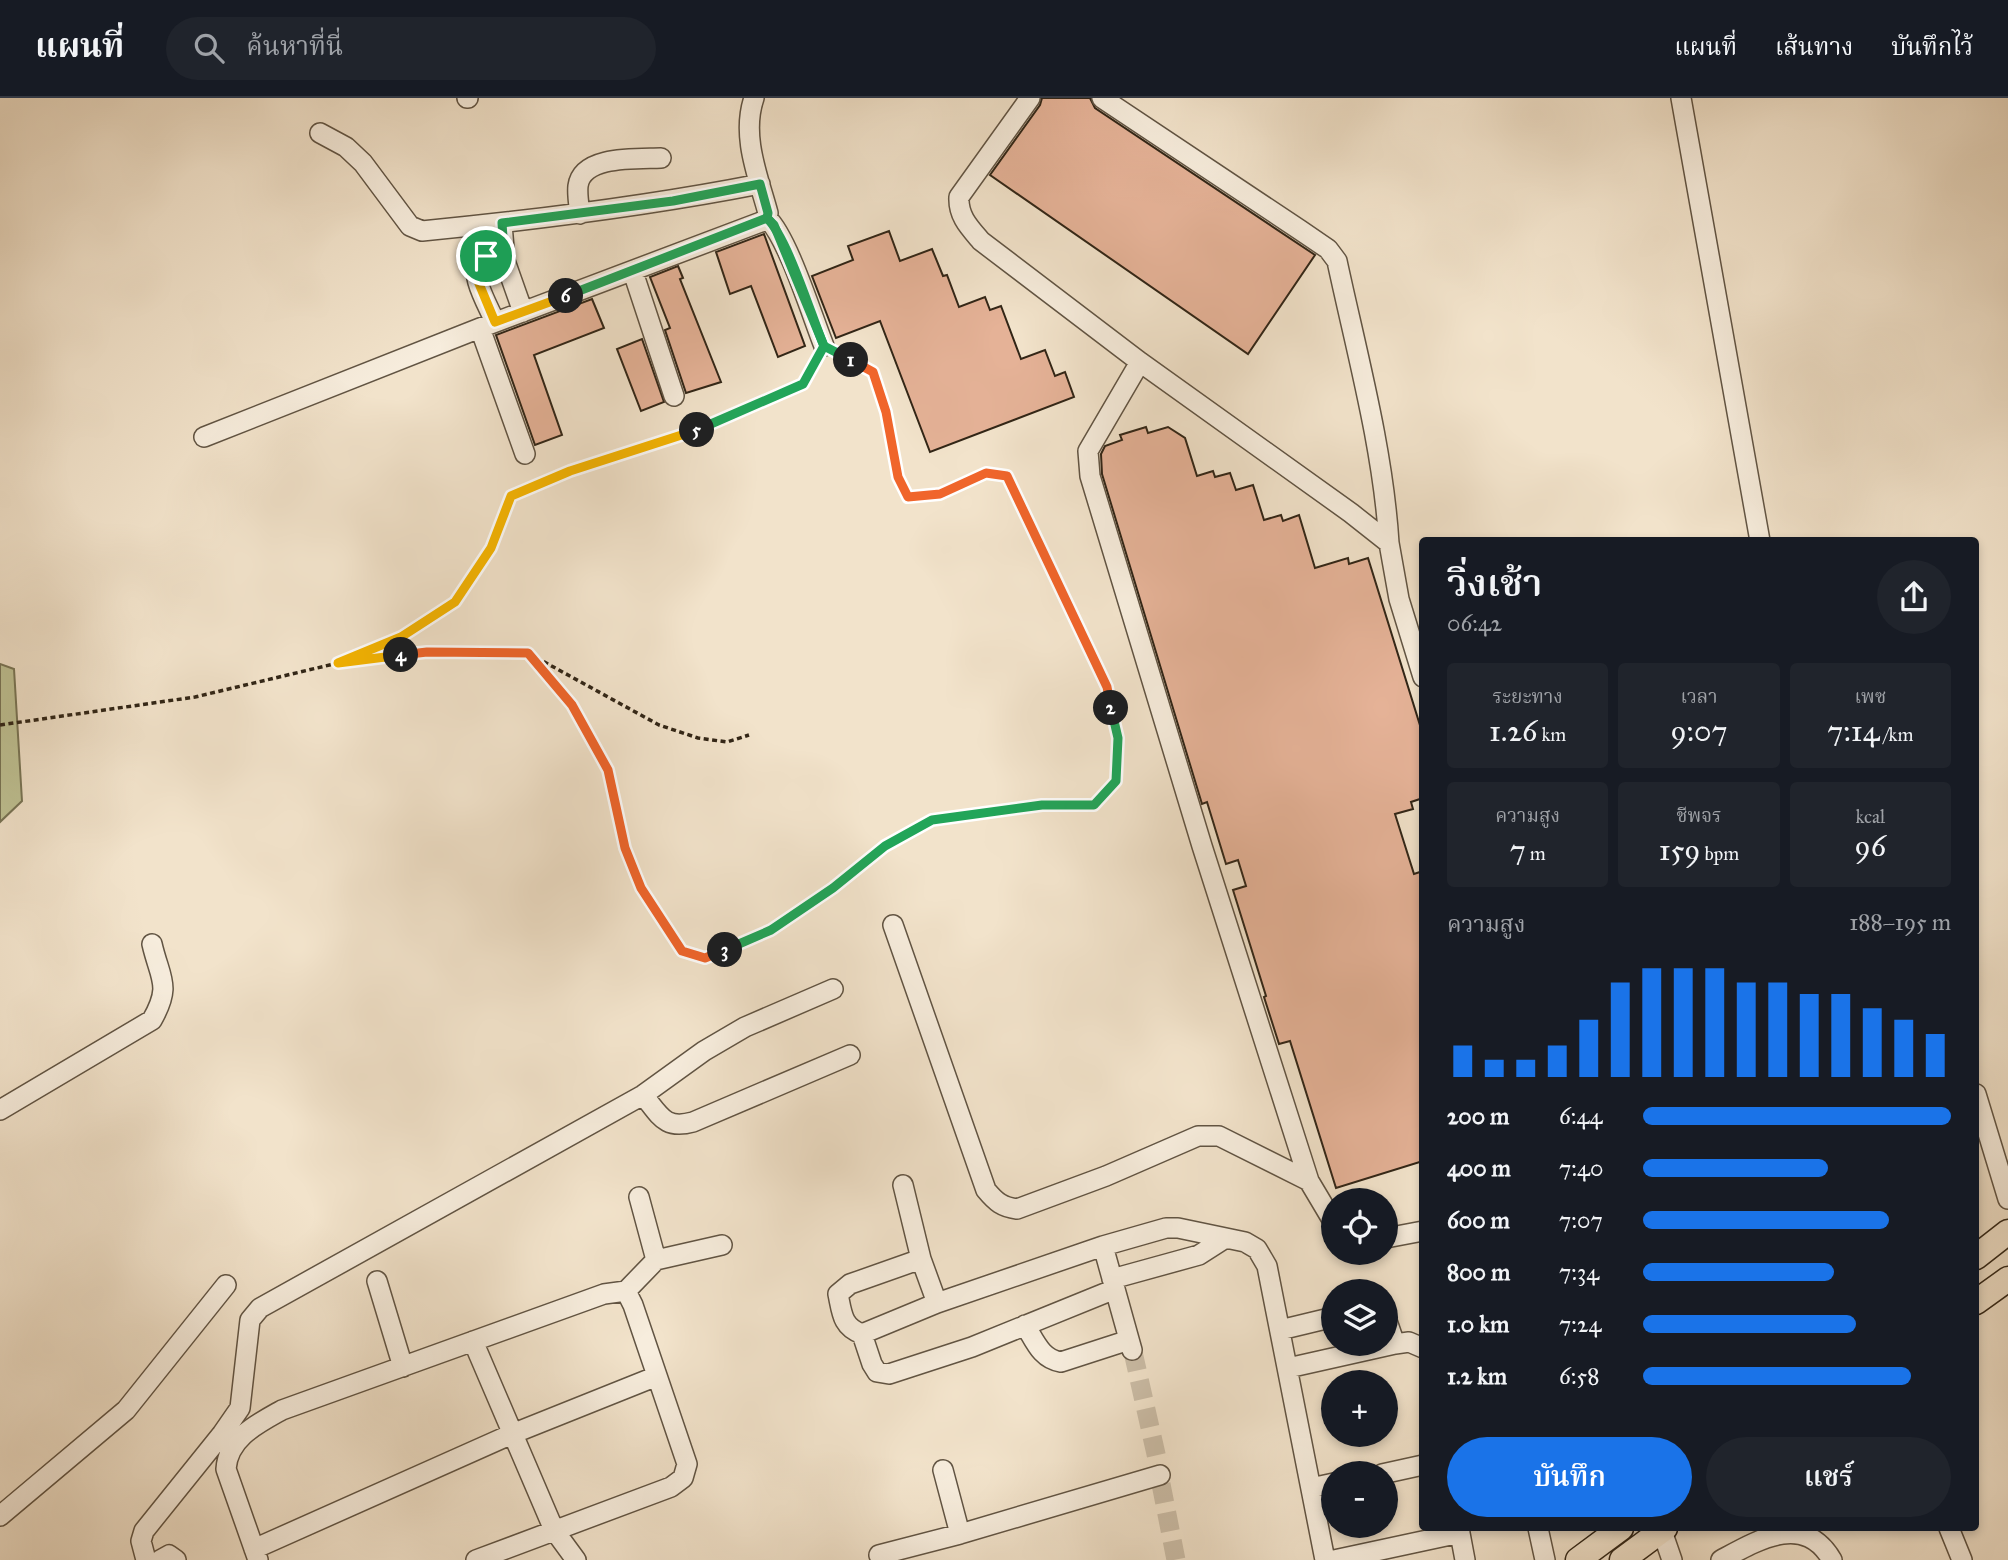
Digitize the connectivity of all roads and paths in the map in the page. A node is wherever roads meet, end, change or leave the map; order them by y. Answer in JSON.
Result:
{"nodes":[{"id":1,"x":754,"y":98,"type":"edge"},
{"id":2,"x":1030,"y":98,"type":"edge"},
{"id":3,"x":1102,"y":98,"type":"edge"},
{"id":4,"x":1681,"y":98,"type":"edge"},
{"id":5,"x":320,"y":133,"type":"dead end"},
{"id":6,"x":661,"y":158,"type":"dead end"},
{"id":7,"x":760,"y":184,"type":"junction"},
{"id":8,"x":580,"y":214,"type":"junction"},
{"id":9,"x":767,"y":218,"type":"junction"},
{"id":10,"x":502,"y":223,"type":"junction"},
{"id":11,"x":504,"y":252,"type":"junction"},
{"id":12,"x":633,"y":272,"type":"junction"},
{"id":13,"x":523,"y":312,"type":"junction"},
{"id":14,"x":488,"y":325,"type":"junction"},
{"id":15,"x":824,"y":346,"type":"junction"},
{"id":16,"x":1140,"y":362,"type":"junction"},
{"id":17,"x":674,"y":396,"type":"dead end"},
{"id":18,"x":204,"y":437,"type":"dead end"},
{"id":19,"x":525,"y":454,"type":"dead end"},
{"id":20,"x":1759,"y":537,"type":"edge"},
{"id":21,"x":1389,"y":543,"type":"junction"},
{"id":22,"x":528,"y":653,"type":"junction"},
{"id":23,"x":338,"y":663,"type":"junction"},
{"id":24,"x":1419,"y":664,"type":"edge"},
{"id":25,"x":0,"y":725,"type":"edge"},
{"id":26,"x":749,"y":735,"type":"dead end"},
{"id":27,"x":892,"y":925,"type":"dead end"},
{"id":28,"x":152,"y":944,"type":"dead end"},
{"id":29,"x":833,"y":989,"type":"dead end"},
{"id":30,"x":850,"y":1055,"type":"dead end"},
{"id":31,"x":643,"y":1095,"type":"junction"},
{"id":32,"x":1979,"y":1107,"type":"edge"},
{"id":33,"x":0,"y":1110,"type":"edge"},
{"id":34,"x":1309,"y":1181,"type":"junction"},
{"id":35,"x":903,"y":1185,"type":"dead end"},
{"id":36,"x":639,"y":1197,"type":"dead end"},
{"id":37,"x":2008,"y":1199,"type":"edge"},
{"id":38,"x":1321,"y":1201,"type":"edge"},
{"id":39,"x":1419,"y":1232,"type":"edge"},
{"id":40,"x":2008,"y":1233,"type":"edge"},
{"id":41,"x":1398,"y":1236,"type":"edge"},
{"id":42,"x":1224,"y":1239,"type":"junction"},
{"id":43,"x":722,"y":1245,"type":"dead end"},
{"id":44,"x":1103,"y":1247,"type":"junction"},
{"id":45,"x":1979,"y":1255,"type":"edge"},
{"id":46,"x":921,"y":1259,"type":"junction"},
{"id":47,"x":656,"y":1261,"type":"junction"},
{"id":48,"x":2008,"y":1279,"type":"edge"},
{"id":49,"x":377,"y":1281,"type":"dead end"},
{"id":50,"x":1114,"y":1284,"type":"junction"},
{"id":51,"x":226,"y":1285,"type":"dead end"},
{"id":52,"x":626,"y":1291,"type":"junction"},
{"id":53,"x":1979,"y":1300,"type":"edge"},
{"id":54,"x":937,"y":1303,"type":"junction"},
{"id":55,"x":1321,"y":1320,"type":"edge"},
{"id":56,"x":1025,"y":1325,"type":"junction"},
{"id":57,"x":1280,"y":1330,"type":"junction"},
{"id":58,"x":862,"y":1334,"type":"junction"},
{"id":59,"x":473,"y":1341,"type":"junction"},
{"id":60,"x":1398,"y":1344,"type":"edge"},
{"id":61,"x":1419,"y":1346,"type":"edge"},
{"id":62,"x":1342,"y":1356,"type":"edge"},
{"id":63,"x":403,"y":1367,"type":"junction"},
{"id":64,"x":1288,"y":1368,"type":"junction"},
{"id":65,"x":657,"y":1376,"type":"junction"},
{"id":66,"x":512,"y":1434,"type":"junction"},
{"id":67,"x":1419,"y":1466,"type":"edge"},
{"id":68,"x":943,"y":1470,"type":"dead end"},
{"id":69,"x":1398,"y":1470,"type":"edge"},
{"id":70,"x":1160,"y":1474,"type":"dead end"},
{"id":71,"x":1321,"y":1486,"type":"edge"},
{"id":72,"x":1311,"y":1488,"type":"junction"},
{"id":73,"x":0,"y":1516,"type":"edge"},
{"id":74,"x":554,"y":1530,"type":"junction"},
{"id":75,"x":1455,"y":1531,"type":"edge"},
{"id":76,"x":1459,"y":1531,"type":"edge"},
{"id":77,"x":1539,"y":1531,"type":"edge"},
{"id":78,"x":1617,"y":1531,"type":"edge"},
{"id":79,"x":1660,"y":1531,"type":"edge"},
{"id":80,"x":1664,"y":1531,"type":"edge"},
{"id":81,"x":1950,"y":1531,"type":"edge"},
{"id":82,"x":960,"y":1534,"type":"junction"},
{"id":83,"x":256,"y":1554,"type":"edge"},
{"id":84,"x":879,"y":1555,"type":"dead end"},
{"id":85,"x":1582,"y":1557,"type":"edge"},
{"id":86,"x":146,"y":1560,"type":"edge"},
{"id":87,"x":160,"y":1560,"type":"edge"},
{"id":88,"x":176,"y":1560,"type":"edge"},
{"id":89,"x":476,"y":1560,"type":"edge"},
{"id":90,"x":576,"y":1560,"type":"edge"},
{"id":91,"x":1325,"y":1560,"type":"edge"},
{"id":92,"x":1334,"y":1560,"type":"edge"},
{"id":93,"x":1465,"y":1560,"type":"edge"},
{"id":94,"x":1545,"y":1560,"type":"edge"},
{"id":95,"x":1622,"y":1560,"type":"edge"},
{"id":96,"x":1672,"y":1560,"type":"edge"},
{"id":97,"x":1721,"y":1560,"type":"edge"},
{"id":98,"x":1832,"y":1560,"type":"edge"},
{"id":99,"x":1962,"y":1560,"type":"edge"}],
"edges":[{"from":1,"to":7,"type":"street"},
{"from":2,"to":16,"type":"street"},
{"from":3,"to":21,"type":"street"},
{"from":4,"to":20,"type":"street"},
{"from":5,"to":10,"type":"street"},
{"from":6,"to":8,"type":"street"},
{"from":7,"to":8,"type":"street"},
{"from":7,"to":9,"type":"street"},
{"from":8,"to":10,"type":"street"},
{"from":9,"to":12,"type":"street"},
{"from":9,"to":15,"type":"street"},
{"from":10,"to":11,"type":"street"},
{"from":11,"to":13,"type":"street"},
{"from":11,"to":14,"type":"street"},
{"from":12,"to":13,"type":"street"},
{"from":12,"to":17,"type":"street"},
{"from":13,"to":14,"type":"street"},
{"from":14,"to":18,"type":"street"},
{"from":14,"to":19,"type":"street"},
{"from":15,"to":22,"type":"path"},
{"from":15,"to":23,"type":"path"},
{"from":16,"to":21,"type":"street"},
{"from":16,"to":34,"type":"street"},
{"from":21,"to":24,"type":"street"},
{"from":22,"to":23,"type":"path"},
{"from":22,"to":26,"type":"path"},
{"from":23,"to":25,"type":"path"},
{"from":27,"to":34,"type":"street"},
{"from":28,"to":33,"type":"street"},
{"from":29,"to":31,"type":"street"},
{"from":30,"to":31,"type":"street"},
{"from":31,"to":86,"type":"street"},
{"from":32,"to":37,"type":"street"},
{"from":34,"to":38,"type":"street"},
{"from":35,"to":46,"type":"street"},
{"from":36,"to":47,"type":"street"},
{"from":39,"to":41,"type":"street"},
{"from":40,"to":45,"type":"main road"},
{"from":42,"to":44,"type":"street"},
{"from":42,"to":50,"type":"street"},
{"from":42,"to":57,"type":"street"},
{"from":43,"to":47,"type":"street"},
{"from":44,"to":50,"type":"street"},
{"from":44,"to":54,"type":"street"},
{"from":46,"to":54,"type":"street"},
{"from":46,"to":58,"type":"street"},
{"from":47,"to":52,"type":"street"},
{"from":48,"to":53,"type":"main road"},
{"from":49,"to":63,"type":"street"},
{"from":50,"to":56,"type":"street"},
{"from":50,"to":56,"type":"street"},
{"from":51,"to":73,"type":"street"},
{"from":52,"to":59,"type":"street"},
{"from":52,"to":65,"type":"street"},
{"from":54,"to":58,"type":"street"},
{"from":55,"to":57,"type":"street"},
{"from":56,"to":58,"type":"street"},
{"from":57,"to":64,"type":"street"},
{"from":59,"to":63,"type":"street"},
{"from":59,"to":66,"type":"street"},
{"from":60,"to":61,"type":"street"},
{"from":62,"to":64,"type":"street"},
{"from":63,"to":83,"type":"street"},
{"from":64,"to":72,"type":"street"},
{"from":65,"to":66,"type":"street"},
{"from":65,"to":74,"type":"street"},
{"from":66,"to":74,"type":"street"},
{"from":66,"to":83,"type":"street"},
{"from":67,"to":69,"type":"street"},
{"from":68,"to":82,"type":"street"},
{"from":70,"to":82,"type":"street"},
{"from":71,"to":72,"type":"street"},
{"from":72,"to":91,"type":"street"},
{"from":74,"to":89,"type":"street"},
{"from":74,"to":90,"type":"street"},
{"from":75,"to":92,"type":"street"},
{"from":76,"to":93,"type":"street"},
{"from":77,"to":94,"type":"street"},
{"from":78,"to":85,"type":"main road"},
{"from":79,"to":95,"type":"main road"},
{"from":80,"to":96,"type":"street"},
{"from":81,"to":99,"type":"street"},
{"from":82,"to":84,"type":"street"},
{"from":87,"to":88,"type":"street"},
{"from":97,"to":98,"type":"street"}]}
